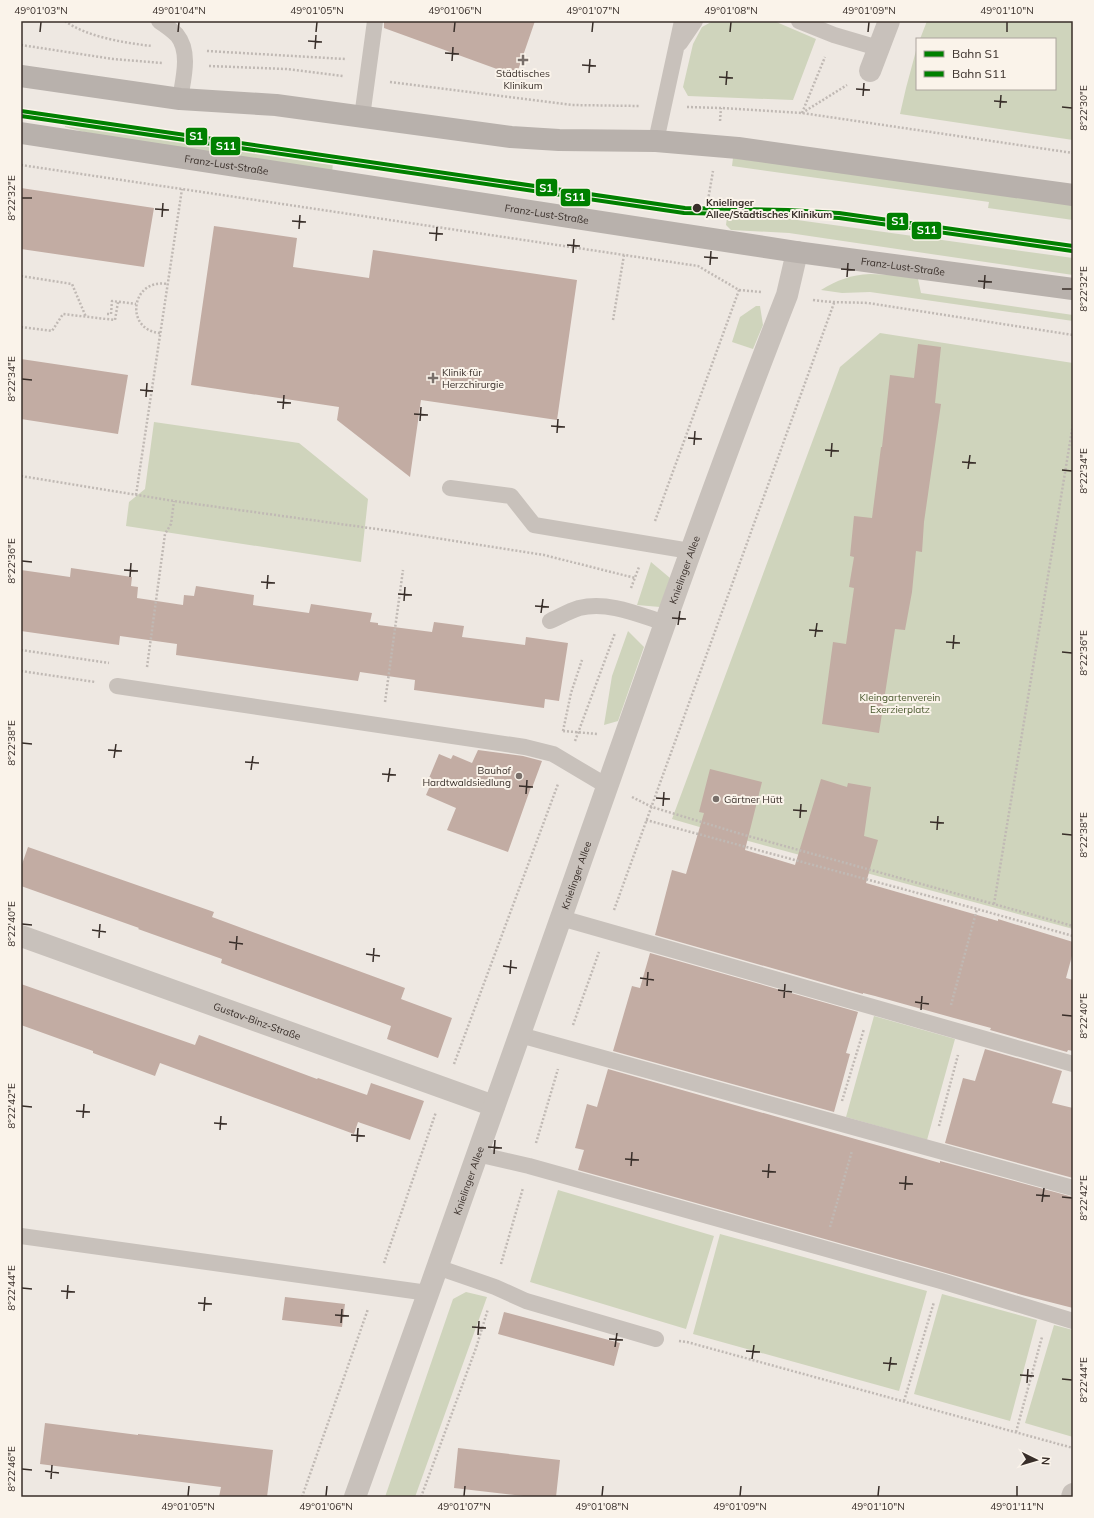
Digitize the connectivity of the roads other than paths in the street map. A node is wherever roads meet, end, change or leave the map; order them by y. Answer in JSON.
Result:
{"nodes":[{"id":1,"x":159,"y":21,"type":"edge"},
{"id":2,"x":375,"y":21,"type":"edge"},
{"id":3,"x":682,"y":21,"type":"edge"},
{"id":4,"x":695,"y":21,"type":"edge"},
{"id":5,"x":799,"y":21,"type":"edge"},
{"id":6,"x":889,"y":21,"type":"edge"},
{"id":7,"x":878,"y":48,"type":"junction"},
{"id":8,"x":676,"y":50,"type":"junction"},
{"id":9,"x":870,"y":71,"type":"road end"},
{"id":10,"x":21,"y":76,"type":"edge"},
{"id":11,"x":180,"y":99,"type":"junction"},
{"id":12,"x":362,"y":117,"type":"junction"},
{"id":13,"x":21,"y":133,"type":"edge"},
{"id":14,"x":656,"y":141,"type":"junction"},
{"id":15,"x":1073,"y":195,"type":"edge"},
{"id":16,"x":797,"y":252,"type":"junction"},
{"id":17,"x":1073,"y":289,"type":"edge"},
{"id":18,"x":450,"y":488,"type":"dead end"},
{"id":19,"x":690,"y":551,"type":"junction"},
{"id":20,"x":550,"y":621,"type":"dead end"},
{"id":21,"x":665,"y":622,"type":"junction"},
{"id":22,"x":117,"y":686,"type":"road end"},
{"id":23,"x":607,"y":786,"type":"junction"},
{"id":24,"x":561,"y":918,"type":"junction"},
{"id":25,"x":21,"y":936,"type":"edge"},
{"id":26,"x":520,"y":1035,"type":"junction"},
{"id":27,"x":1073,"y":1064,"type":"edge"},
{"id":28,"x":494,"y":1106,"type":"junction"},
{"id":29,"x":477,"y":1154,"type":"junction"},
{"id":30,"x":1073,"y":1188,"type":"edge"},
{"id":31,"x":21,"y":1236,"type":"edge"},
{"id":32,"x":437,"y":1267,"type":"junction"},
{"id":33,"x":428,"y":1293,"type":"junction"},
{"id":34,"x":1073,"y":1321,"type":"edge"},
{"id":35,"x":656,"y":1339,"type":"road end"},
{"id":36,"x":1073,"y":1494,"type":"edge"},
{"id":37,"x":355,"y":1497,"type":"edge"},
{"id":38,"x":1072,"y":1497,"type":"edge"}],
"edges":[{"from":1,"to":11,"type":"lane"},
{"from":2,"to":12,"type":"lane"},
{"from":3,"to":8,"type":"lane"},
{"from":4,"to":8,"type":"lane"},
{"from":5,"to":7,"type":"lane"},
{"from":6,"to":7,"type":"street"},
{"from":7,"to":9,"type":"street"},
{"from":8,"to":14,"type":"lane"},
{"from":10,"to":11,"type":"street"},
{"from":11,"to":12,"type":"street"},
{"from":12,"to":14,"type":"street"},
{"from":13,"to":16,"type":"street","name":"Franz-Lust-Straße"},
{"from":14,"to":15,"type":"street"},
{"from":16,"to":17,"type":"street","name":"Franz-Lust-Straße"},
{"from":16,"to":19,"type":"street","name":"Knielinger Allee"},
{"from":18,"to":19,"type":"lane"},
{"from":19,"to":21,"type":"street","name":"Knielinger Allee"},
{"from":20,"to":21,"type":"lane"},
{"from":21,"to":23,"type":"street","name":"Knielinger Allee"},
{"from":22,"to":23,"type":"lane"},
{"from":23,"to":24,"type":"street","name":"Knielinger Allee"},
{"from":24,"to":26,"type":"street","name":"Knielinger Allee"},
{"from":24,"to":27,"type":"lane"},
{"from":25,"to":28,"type":"street","name":"Gustav-Binz-Straße"},
{"from":26,"to":28,"type":"street","name":"Knielinger Allee"},
{"from":26,"to":30,"type":"lane"},
{"from":28,"to":29,"type":"street","name":"Knielinger Allee"},
{"from":29,"to":32,"type":"street","name":"Knielinger Allee"},
{"from":29,"to":34,"type":"lane"},
{"from":31,"to":33,"type":"lane"},
{"from":32,"to":33,"type":"street","name":"Knielinger Allee"},
{"from":32,"to":35,"type":"lane"},
{"from":33,"to":37,"type":"street","name":"Knielinger Allee"},
{"from":36,"to":38,"type":"street"}]}
